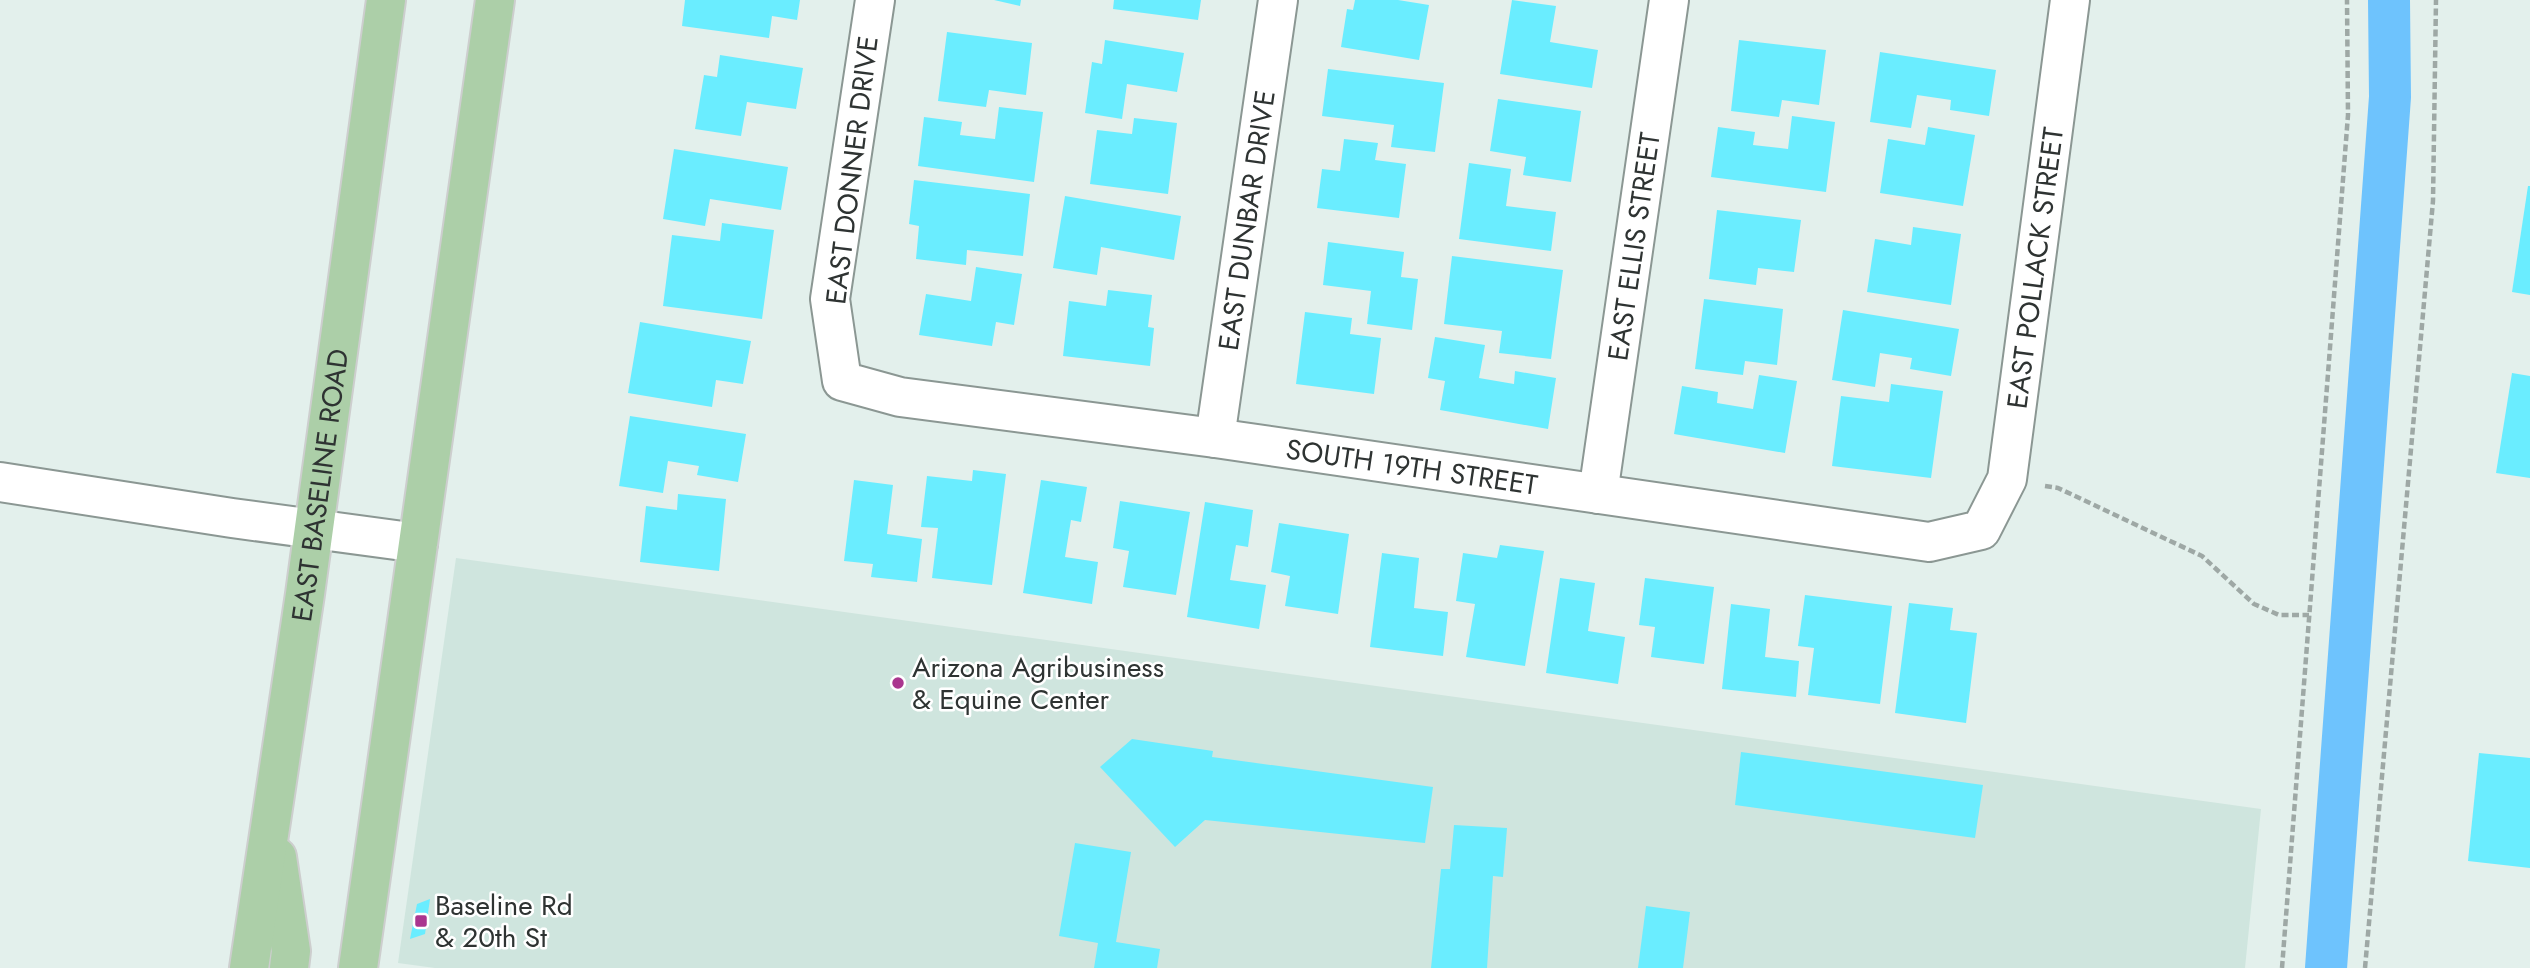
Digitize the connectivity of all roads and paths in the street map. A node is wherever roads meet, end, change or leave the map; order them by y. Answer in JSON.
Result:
{"nodes":[{"id":1,"x":386,"y":0,"type":"edge"},
{"id":2,"x":495,"y":0,"type":"edge"},
{"id":3,"x":875,"y":0,"type":"edge"},
{"id":4,"x":1278,"y":0,"type":"edge"},
{"id":5,"x":1669,"y":0,"type":"edge"},
{"id":6,"x":2070,"y":0,"type":"edge"},
{"id":7,"x":2347,"y":0,"type":"edge"},
{"id":8,"x":2436,"y":0,"type":"edge"},
{"id":9,"x":842,"y":381,"type":"joint"},
{"id":10,"x":1215,"y":438,"type":"junction"},
{"id":11,"x":0,"y":482,"type":"edge"},
{"id":12,"x":2040,"y":485,"type":"dead end"},
{"id":13,"x":1598,"y":494,"type":"junction"},
{"id":14,"x":313,"y":528,"type":"junction"},
{"id":15,"x":1981,"y":530,"type":"joint"},
{"id":16,"x":418,"y":543,"type":"junction"},
{"id":17,"x":2309,"y":615,"type":"junction"},
{"id":18,"x":271,"y":813,"type":"junction"},
{"id":19,"x":249,"y":968,"type":"edge"},
{"id":20,"x":289,"y":968,"type":"edge"},
{"id":21,"x":358,"y":968,"type":"edge"},
{"id":22,"x":2282,"y":968,"type":"edge"},
{"id":23,"x":2365,"y":968,"type":"edge"}],
"edges":[{"from":1,"to":14,"type":"main road","name":"EAST BASELINE ROAD"},
{"from":2,"to":16,"type":"main road"},
{"from":3,"to":9,"type":"street","name":"EAST DONNER DRIVE"},
{"from":4,"to":10,"type":"street","name":"EAST DUNBAR DRIVE"},
{"from":5,"to":13,"type":"street","name":"EAST ELLIS STREET"},
{"from":6,"to":15,"type":"street","name":"EAST POLLACK STREET"},
{"from":7,"to":17,"type":"path"},
{"from":8,"to":23,"type":"path"},
{"from":9,"to":10,"type":"street","name":"SOUTH 19TH STREET"},
{"from":10,"to":13,"type":"street","name":"SOUTH 19TH STREET"},
{"from":11,"to":14,"type":"street"},
{"from":12,"to":17,"type":"path"},
{"from":13,"to":15,"type":"street","name":"SOUTH 19TH STREET"},
{"from":14,"to":16,"type":"street"},
{"from":14,"to":18,"type":"main road","name":"EAST BASELINE ROAD"},
{"from":16,"to":21,"type":"main road"},
{"from":17,"to":22,"type":"path"},
{"from":18,"to":19,"type":"main road","name":"EAST BASELINE ROAD"},
{"from":18,"to":20,"type":"main road"}]}
